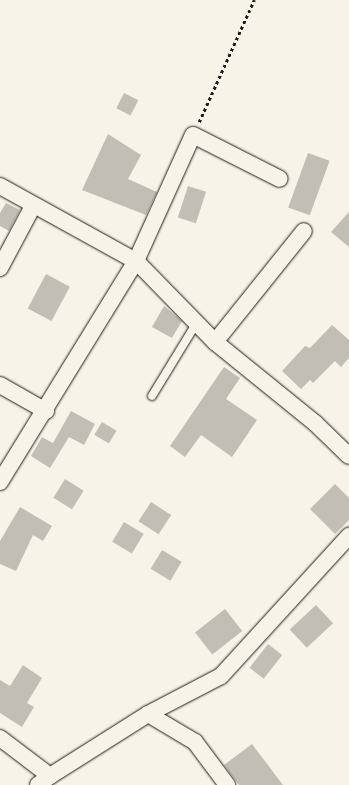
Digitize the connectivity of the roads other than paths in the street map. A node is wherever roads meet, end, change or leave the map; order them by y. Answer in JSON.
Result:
{"nodes":[{"id":1,"x":280,"y":179,"type":"dead end"},
{"id":2,"x":0,"y":186,"type":"edge"},
{"id":3,"x":34,"y":206,"type":"junction"},
{"id":4,"x":304,"y":231,"type":"dead end"},
{"id":5,"x":136,"y":261,"type":"junction"},
{"id":6,"x":0,"y":268,"type":"edge"},
{"id":7,"x":196,"y":324,"type":"junction"},
{"id":8,"x":215,"y":342,"type":"junction"},
{"id":9,"x":0,"y":385,"type":"edge"},
{"id":10,"x":152,"y":396,"type":"dead end"},
{"id":11,"x":46,"y":411,"type":"junction"},
{"id":12,"x":349,"y":456,"type":"edge"},
{"id":13,"x":0,"y":482,"type":"edge"},
{"id":14,"x":349,"y":536,"type":"edge"},
{"id":15,"x":148,"y":714,"type":"junction"},
{"id":16,"x":0,"y":738,"type":"edge"},
{"id":17,"x":44,"y":780,"type":"edge"},
{"id":18,"x":227,"y":785,"type":"edge"}],
"edges":[{"from":1,"to":5,"type":"street"},
{"from":2,"to":3,"type":"street"},
{"from":3,"to":5,"type":"street"},
{"from":3,"to":6,"type":"street"},
{"from":4,"to":8,"type":"street"},
{"from":5,"to":7,"type":"street"},
{"from":5,"to":11,"type":"street"},
{"from":7,"to":8,"type":"street"},
{"from":7,"to":10,"type":"lane"},
{"from":8,"to":12,"type":"street"},
{"from":9,"to":11,"type":"street"},
{"from":11,"to":13,"type":"street"},
{"from":14,"to":15,"type":"street"},
{"from":15,"to":17,"type":"street"},
{"from":15,"to":18,"type":"street"},
{"from":16,"to":17,"type":"street"}]}
